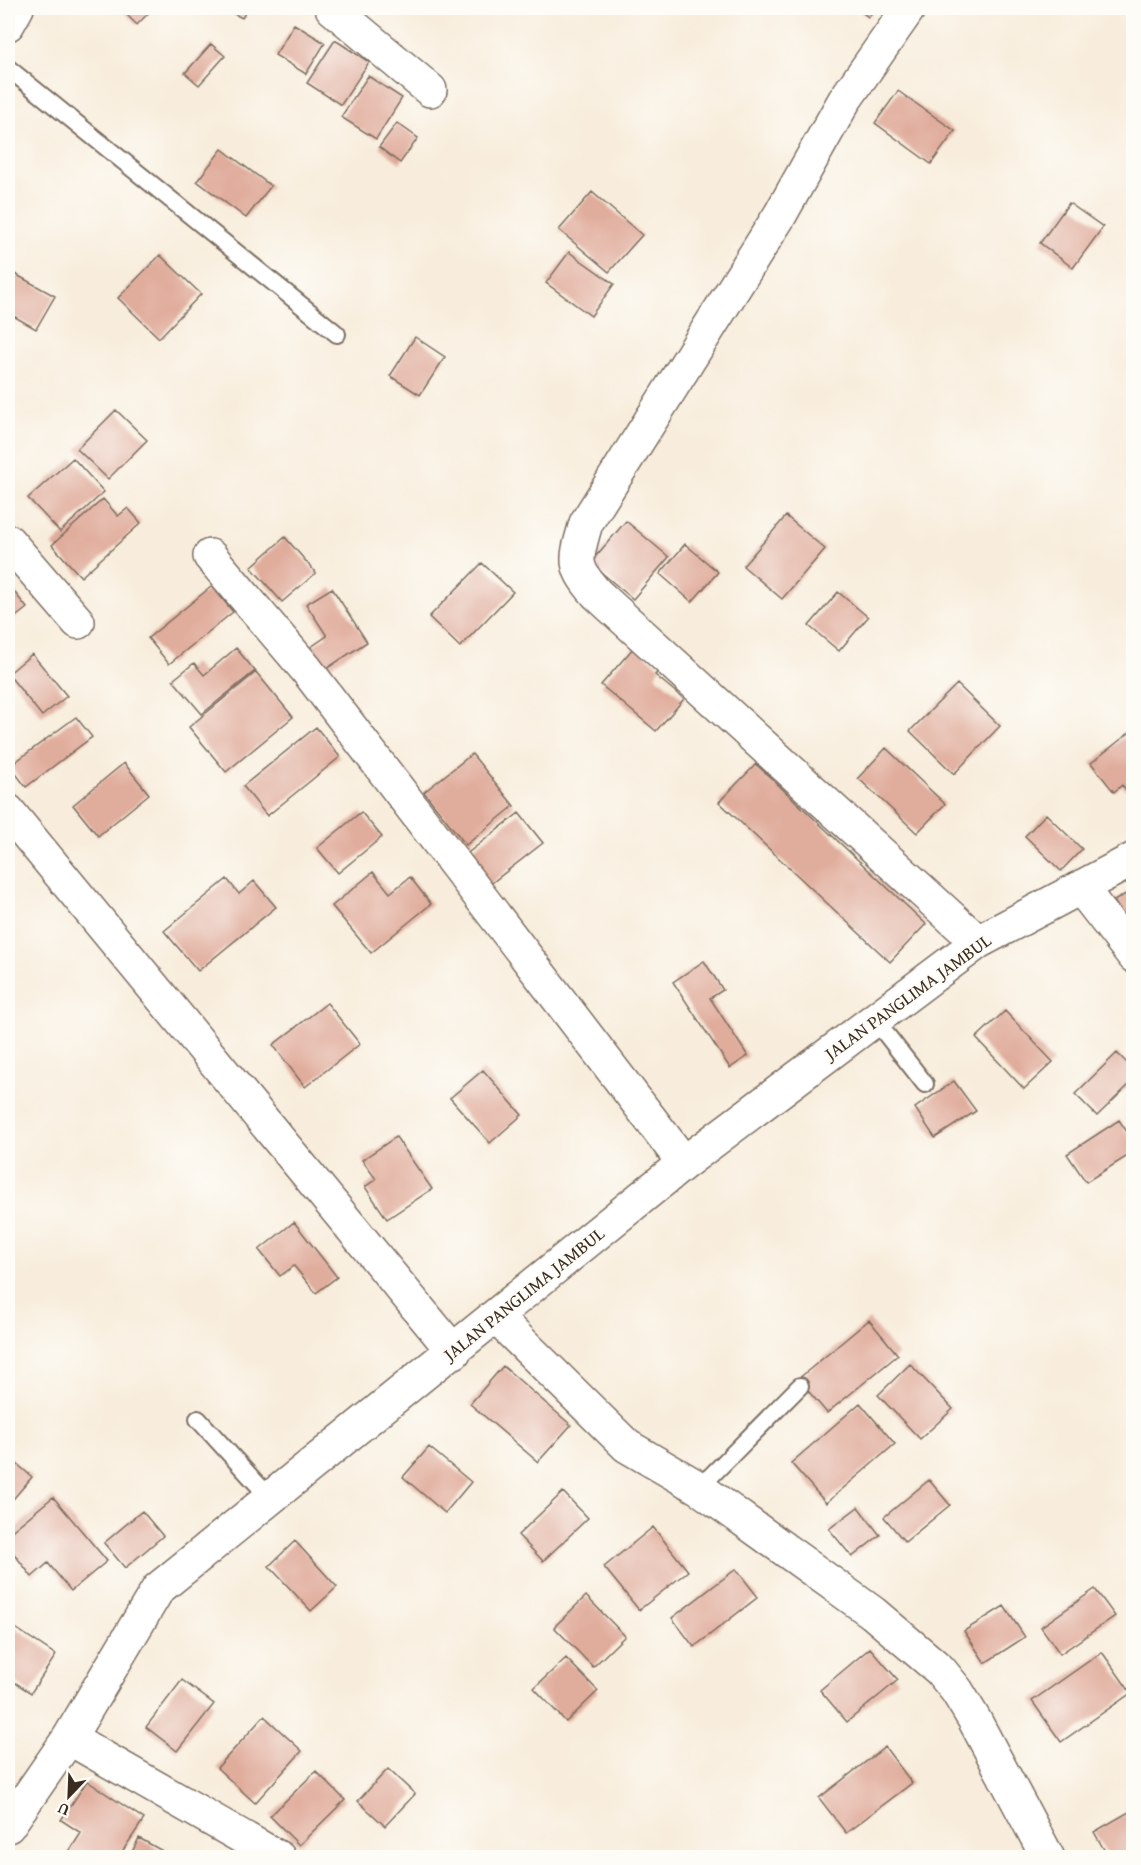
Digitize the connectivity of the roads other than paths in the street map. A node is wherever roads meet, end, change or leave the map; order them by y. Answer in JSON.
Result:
{"nodes":[{"id":1,"x":17,"y":8,"type":"edge"},
{"id":2,"x":332,"y":8,"type":"edge"},
{"id":3,"x":909,"y":8,"type":"edge"},
{"id":4,"x":8,"y":24,"type":"edge"},
{"id":5,"x":8,"y":68,"type":"edge"},
{"id":6,"x":430,"y":90,"type":"dead end"},
{"id":7,"x":337,"y":334,"type":"dead end"},
{"id":8,"x":8,"y":541,"type":"edge"},
{"id":9,"x":210,"y":556,"type":"dead end"},
{"id":10,"x":78,"y":622,"type":"dead end"},
{"id":11,"x":8,"y":811,"type":"edge"},
{"id":12,"x":1134,"y":859,"type":"edge"},
{"id":13,"x":1081,"y":888,"type":"junction"},
{"id":14,"x":978,"y":942,"type":"junction"},
{"id":15,"x":1134,"y":956,"type":"edge"},
{"id":16,"x":875,"y":1020,"type":"junction"},
{"id":17,"x":925,"y":1084,"type":"dead end"},
{"id":18,"x":684,"y":1163,"type":"junction"},
{"id":19,"x":496,"y":1317,"type":"junction"},
{"id":20,"x":454,"y":1352,"type":"junction"},
{"id":21,"x":800,"y":1386,"type":"dead end"},
{"id":22,"x":198,"y":1419,"type":"dead end"},
{"id":23,"x":699,"y":1488,"type":"junction"},
{"id":24,"x":269,"y":1497,"type":"junction"},
{"id":25,"x":69,"y":1738,"type":"junction"},
{"id":26,"x":8,"y":1826,"type":"edge"},
{"id":27,"x":279,"y":1857,"type":"edge"},
{"id":28,"x":1048,"y":1857,"type":"edge"}],
"edges":[{"from":1,"to":4,"type":"street"},
{"from":2,"to":6,"type":"street"},
{"from":3,"to":14,"type":"street"},
{"from":5,"to":7,"type":"lane"},
{"from":8,"to":10,"type":"street"},
{"from":9,"to":18,"type":"street"},
{"from":11,"to":20,"type":"street"},
{"from":12,"to":13,"type":"street","name":"JALAN PANGLIMA JAMBUL"},
{"from":13,"to":14,"type":"street","name":"JALAN PANGLIMA JAMBUL"},
{"from":13,"to":15,"type":"street"},
{"from":14,"to":16,"type":"street","name":"JALAN PANGLIMA JAMBUL"},
{"from":16,"to":17,"type":"lane"},
{"from":16,"to":18,"type":"street","name":"JALAN PANGLIMA JAMBUL"},
{"from":18,"to":19,"type":"street","name":"JALAN PANGLIMA JAMBUL"},
{"from":19,"to":20,"type":"street","name":"JALAN PANGLIMA JAMBUL"},
{"from":19,"to":23,"type":"street"},
{"from":20,"to":24,"type":"street","name":"JALAN PANGLIMA JAMBUL"},
{"from":21,"to":23,"type":"lane"},
{"from":22,"to":24,"type":"lane"},
{"from":23,"to":28,"type":"street"},
{"from":24,"to":25,"type":"street","name":"JALAN PANGLIMA JAMBUL"},
{"from":25,"to":26,"type":"street","name":"JALAN PANGLIMA JAMBUL"},
{"from":25,"to":27,"type":"street"}]}
